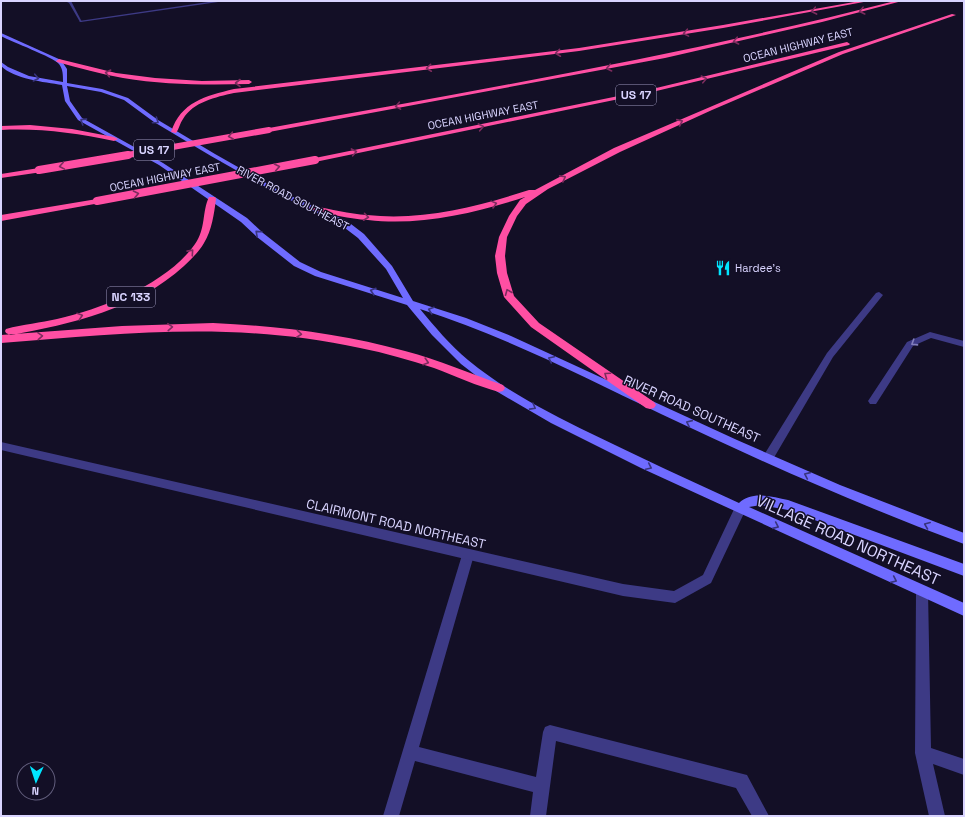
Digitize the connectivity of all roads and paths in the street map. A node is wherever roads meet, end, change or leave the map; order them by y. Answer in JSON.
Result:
{"nodes":[{"id":1,"x":28,"y":1,"type":"edge"},
{"id":2,"x":43,"y":1,"type":"edge"},
{"id":3,"x":67,"y":1,"type":"edge"},
{"id":4,"x":223,"y":1,"type":"edge"},
{"id":5,"x":866,"y":1,"type":"edge"},
{"id":6,"x":900,"y":1,"type":"edge"},
{"id":7,"x":1,"y":34,"type":"edge"},
{"id":8,"x":59,"y":60,"type":"junction"},
{"id":9,"x":1,"y":63,"type":"edge"},
{"id":10,"x":318,"y":80,"type":"junction"},
{"id":11,"x":66,"y":84,"type":"junction"},
{"id":12,"x":1,"y":128,"type":"edge"},
{"id":13,"x":174,"y":132,"type":"junction"},
{"id":14,"x":114,"y":139,"type":"junction"},
{"id":15,"x":1,"y":176,"type":"edge"},
{"id":16,"x":545,"y":187,"type":"junction"},
{"id":17,"x":212,"y":199,"type":"junction"},
{"id":18,"x":314,"y":208,"type":"junction"},
{"id":19,"x":1,"y":218,"type":"edge"},
{"id":20,"x":879,"y":295,"type":"dead end"},
{"id":21,"x":410,"y":303,"type":"junction"},
{"id":22,"x":1,"y":332,"type":"edge"},
{"id":23,"x":1,"y":339,"type":"edge"},
{"id":24,"x":964,"y":344,"type":"edge"},
{"id":25,"x":499,"y":388,"type":"junction"},
{"id":26,"x":873,"y":401,"type":"dead end"},
{"id":27,"x":650,"y":405,"type":"junction"},
{"id":28,"x":1,"y":446,"type":"edge"},
{"id":29,"x":768,"y":458,"type":"junction"},
{"id":30,"x":740,"y":510,"type":"junction"},
{"id":31,"x":964,"y":539,"type":"edge"},
{"id":32,"x":468,"y":555,"type":"junction"},
{"id":33,"x":964,"y":570,"type":"edge"},
{"id":34,"x":922,"y":592,"type":"junction"},
{"id":35,"x":964,"y":610,"type":"edge"},
{"id":36,"x":409,"y":752,"type":"junction"},
{"id":37,"x":923,"y":753,"type":"junction"},
{"id":38,"x":964,"y":767,"type":"edge"},
{"id":39,"x":544,"y":777,"type":"junction"},
{"id":40,"x":390,"y":816,"type":"edge"},
{"id":41,"x":538,"y":816,"type":"edge"},
{"id":42,"x":761,"y":816,"type":"edge"},
{"id":43,"x":937,"y":816,"type":"edge"}],
"edges":[{"from":1,"to":2,"type":"street"},
{"from":3,"to":4,"type":"street"},
{"from":5,"to":10,"type":"highway","one_way":true},
{"from":6,"to":15,"type":"highway","name":"OCEAN HIGHWAY EAST","number":"US 17","one_way":true,"bridge":true},
{"from":7,"to":8,"type":"main road"},
{"from":10,"to":8,"type":"highway","one_way":true},
{"from":8,"to":11,"type":"main road","name":"RIVER ROAD SOUTHEAST"},
{"from":9,"to":11,"type":"main road","name":"RIVER ROAD SOUTHEAST","one_way":true},
{"from":10,"to":13,"type":"highway"},
{"from":11,"to":13,"type":"main road","name":"RIVER ROAD SOUTHEAST","one_way":true},
{"from":14,"to":11,"type":"main road","name":"RIVER ROAD SOUTHEAST","one_way":true},
{"from":12,"to":14,"type":"highway"},
{"from":13,"to":18,"type":"main road","name":"RIVER ROAD SOUTHEAST"},
{"from":14,"to":17,"type":"main road","name":"RIVER ROAD SOUTHEAST"},
{"from":18,"to":16,"type":"highway","one_way":true},
{"from":16,"to":19,"type":"highway","name":"OCEAN HIGHWAY EAST","number":"US 17","bridge":true},
{"from":27,"to":16,"type":"highway","one_way":true},
{"from":21,"to":17,"type":"main road","name":"RIVER ROAD SOUTHEAST","one_way":true},
{"from":22,"to":17,"type":"highway","number":"NC 133","one_way":true},
{"from":18,"to":21,"type":"main road","name":"RIVER ROAD SOUTHEAST"},
{"from":20,"to":29,"type":"street"},
{"from":21,"to":25,"type":"main road","name":"RIVER ROAD SOUTHEAST"},
{"from":27,"to":21,"type":"main road","name":"RIVER ROAD SOUTHEAST","one_way":true},
{"from":23,"to":25,"type":"highway","one_way":true},
{"from":24,"to":26,"type":"street","one_way":true},
{"from":25,"to":30,"type":"main road","name":"RIVER ROAD SOUTHEAST","one_way":true},
{"from":29,"to":27,"type":"main road","name":"RIVER ROAD SOUTHEAST","one_way":true},
{"from":28,"to":32,"type":"street","name":"CLAIRMONT ROAD NORTHEAST"},
{"from":31,"to":29,"type":"main road","name":"RIVER ROAD SOUTHEAST","one_way":true},
{"from":30,"to":32,"type":"street","name":"CLAIRMONT ROAD NORTHEAST"},
{"from":30,"to":33,"type":"main road"},
{"from":30,"to":34,"type":"main road","name":"VILLAGE ROAD NORTHEAST","one_way":true},
{"from":32,"to":36,"type":"street"},
{"from":34,"to":35,"type":"main road","name":"VILLAGE ROAD NORTHEAST"},
{"from":34,"to":37,"type":"street"},
{"from":36,"to":39,"type":"street"},
{"from":36,"to":40,"type":"street"},
{"from":37,"to":38,"type":"street"},
{"from":37,"to":43,"type":"street"},
{"from":39,"to":41,"type":"street"},
{"from":39,"to":42,"type":"street"}]}
